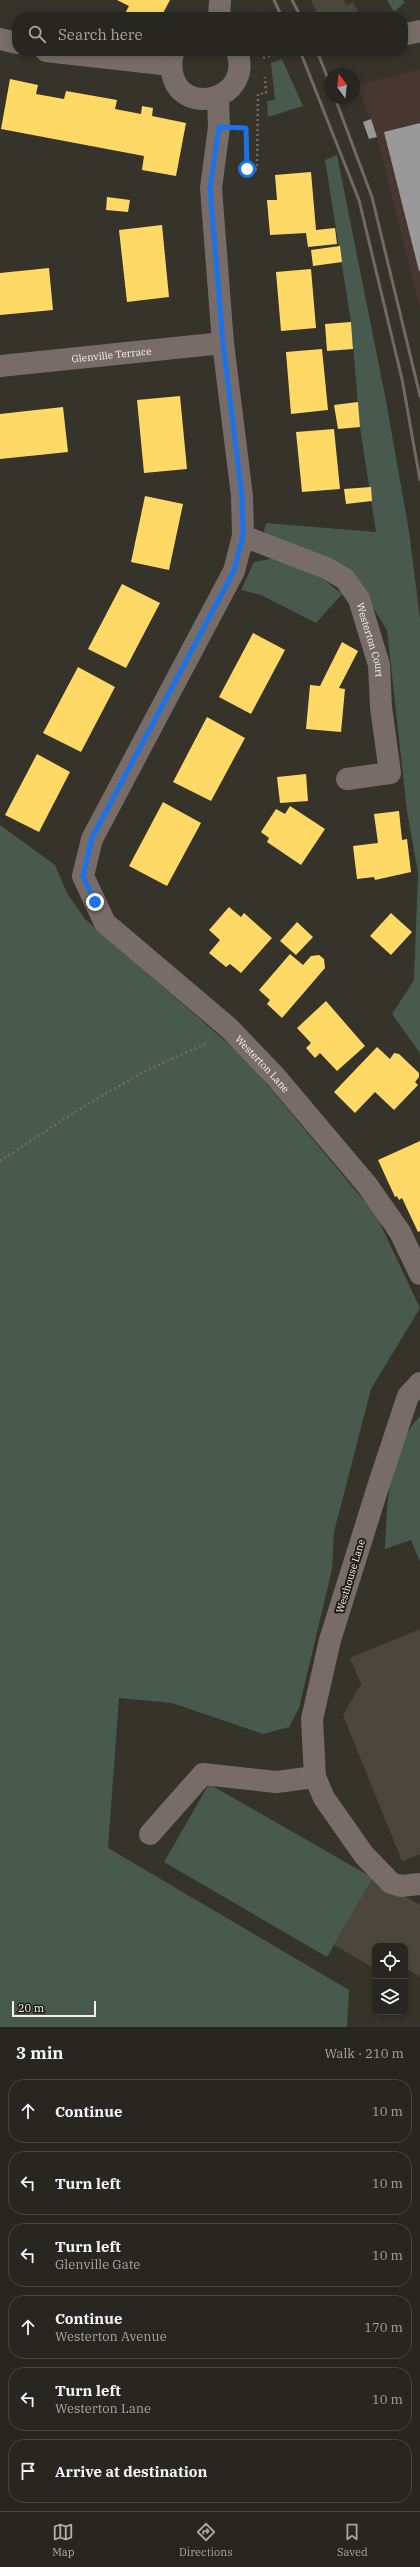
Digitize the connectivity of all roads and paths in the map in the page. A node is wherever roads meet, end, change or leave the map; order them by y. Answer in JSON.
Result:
{"nodes":[{"id":1,"x":220,"y":0,"type":"edge"},
{"id":2,"x":219,"y":12,"type":"edge"},
{"id":3,"x":420,"y":31,"type":"edge"},
{"id":4,"x":408,"y":34,"type":"edge"},
{"id":5,"x":0,"y":39,"type":"edge"},
{"id":6,"x":12,"y":42,"type":"edge"},
{"id":7,"x":136,"y":56,"type":"edge"},
{"id":8,"x":238,"y":56,"type":"edge"},
{"id":9,"x":270,"y":56,"type":"edge"},
{"id":10,"x":172,"y":58,"type":"edge"},
{"id":11,"x":264,"y":65,"type":"dead end"},
{"id":12,"x":264,"y":72,"type":"dead end"},
{"id":13,"x":218,"y":98,"type":"junction"},
{"id":14,"x":219,"y":127,"type":"junction"},
{"id":15,"x":223,"y":343,"type":"junction"},
{"id":16,"x":0,"y":366,"type":"edge"},
{"id":17,"x":243,"y":536,"type":"junction"},
{"id":18,"x":348,"y":779,"type":"dead end"},
{"id":19,"x":229,"y":1028,"type":"junction"},
{"id":20,"x":0,"y":1161,"type":"edge"},
{"id":21,"x":420,"y":1274,"type":"edge"},
{"id":22,"x":420,"y":1383,"type":"edge"},
{"id":23,"x":315,"y":1776,"type":"junction"},
{"id":24,"x":150,"y":1834,"type":"dead end"},
{"id":25,"x":420,"y":1884,"type":"edge"}],
"edges":[{"from":1,"to":2,"type":"street"},
{"from":3,"to":4,"type":"street"},
{"from":5,"to":6,"type":"street"},
{"from":7,"to":10,"type":"street"},
{"from":8,"to":13,"type":"street"},
{"from":9,"to":11,"type":"path"},
{"from":10,"to":13,"type":"street"},
{"from":12,"to":14,"type":"path"},
{"from":13,"to":14,"type":"street"},
{"from":14,"to":15,"type":"street"},
{"from":15,"to":16,"type":"street","name":"Glenville Terrace"},
{"from":15,"to":17,"type":"street"},
{"from":17,"to":18,"type":"street","name":"Westerton Court"},
{"from":17,"to":19,"type":"street","name":"Westerton Lane"},
{"from":19,"to":20,"type":"path"},
{"from":19,"to":21,"type":"street","name":"Westerton Lane"},
{"from":22,"to":23,"type":"street","name":"Westhouse Lane"},
{"from":23,"to":24,"type":"street"},
{"from":23,"to":25,"type":"street","name":"Westhouse Lane"}]}
